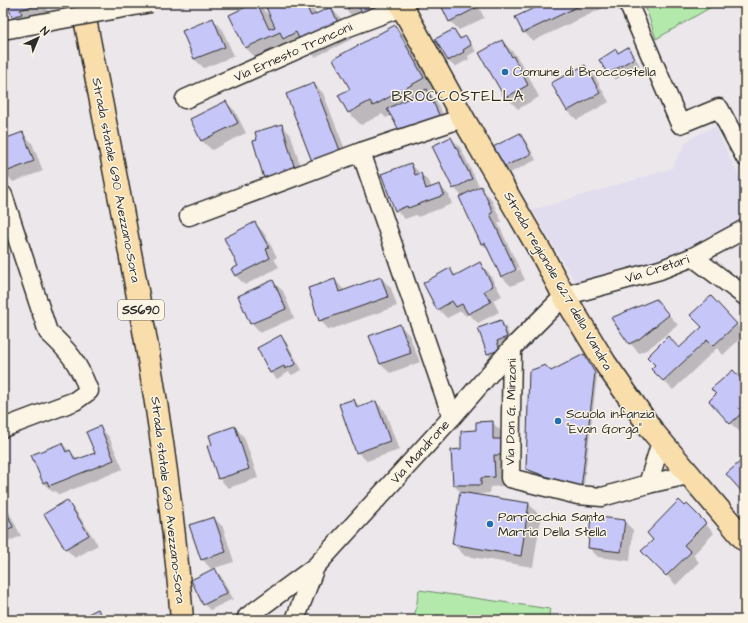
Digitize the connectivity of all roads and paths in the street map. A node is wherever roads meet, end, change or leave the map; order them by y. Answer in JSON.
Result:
{"nodes":[{"id":1,"x":82,"y":3,"type":"edge"},
{"id":2,"x":151,"y":3,"type":"edge"},
{"id":3,"x":401,"y":5,"type":"edge"},
{"id":4,"x":629,"y":6,"type":"edge"},
{"id":5,"x":3,"y":30,"type":"edge"},
{"id":6,"x":184,"y":99,"type":"dead end"},
{"id":7,"x":463,"y":118,"type":"junction"},
{"id":8,"x":361,"y":152,"type":"junction"},
{"id":9,"x":745,"y":157,"type":"edge"},
{"id":10,"x":3,"y":195,"type":"edge"},
{"id":11,"x":189,"y":216,"type":"dead end"},
{"id":12,"x":745,"y":229,"type":"edge"},
{"id":13,"x":692,"y":257,"type":"junction"},
{"id":14,"x":564,"y":296,"type":"junction"},
{"id":15,"x":745,"y":296,"type":"edge"},
{"id":16,"x":512,"y":348,"type":"junction"},
{"id":17,"x":452,"y":417,"type":"junction"},
{"id":18,"x":3,"y":428,"type":"edge"},
{"id":19,"x":661,"y":442,"type":"junction"},
{"id":20,"x":688,"y":475,"type":"junction"},
{"id":21,"x":648,"y":484,"type":"junction"},
{"id":22,"x":745,"y":540,"type":"edge"},
{"id":23,"x":315,"y":567,"type":"junction"},
{"id":24,"x":274,"y":598,"type":"junction"},
{"id":25,"x":247,"y":617,"type":"dead end"},
{"id":26,"x":299,"y":617,"type":"edge"},
{"id":27,"x":182,"y":620,"type":"edge"}],
"edges":[{"from":1,"to":27,"type":"main road","name":"Strada statale 690 Avezzano-Sora","number":"SS690"},
{"from":2,"to":5,"type":"street","bridge":true},
{"from":3,"to":6,"type":"street","name":"Via Ernesto Tronconi"},
{"from":3,"to":7,"type":"main road","name":"Strada regionale 627 della Vandra"},
{"from":4,"to":9,"type":"street"},
{"from":7,"to":8,"type":"street"},
{"from":7,"to":14,"type":"main road","name":"Strada regionale 627 della Vandra"},
{"from":8,"to":11,"type":"street"},
{"from":8,"to":17,"type":"street"},
{"from":10,"to":18,"type":"street"},
{"from":12,"to":13,"type":"street","name":"Via Cretari"},
{"from":13,"to":14,"type":"street","name":"Via Cretari"},
{"from":13,"to":15,"type":"street"},
{"from":14,"to":16,"type":"street","name":"Via Mandrone"},
{"from":14,"to":19,"type":"main road","name":"Strada regionale 627 della Vandra"},
{"from":16,"to":17,"type":"street","name":"Via Mandrone"},
{"from":16,"to":21,"type":"street","name":"Via Don G. Minzoni"},
{"from":17,"to":23,"type":"street","name":"Via Mandrone"},
{"from":19,"to":20,"type":"main road","name":"Strada regionale 627 della Vandra"},
{"from":19,"to":21,"type":"street"},
{"from":20,"to":21,"type":"street"},
{"from":20,"to":22,"type":"main road","name":"Strada regionale 627 della Vandra"},
{"from":23,"to":24,"type":"street"},
{"from":23,"to":26,"type":"street","name":"Via Mandrone"},
{"from":24,"to":25,"type":"street"},
{"from":24,"to":26,"type":"street"}]}
